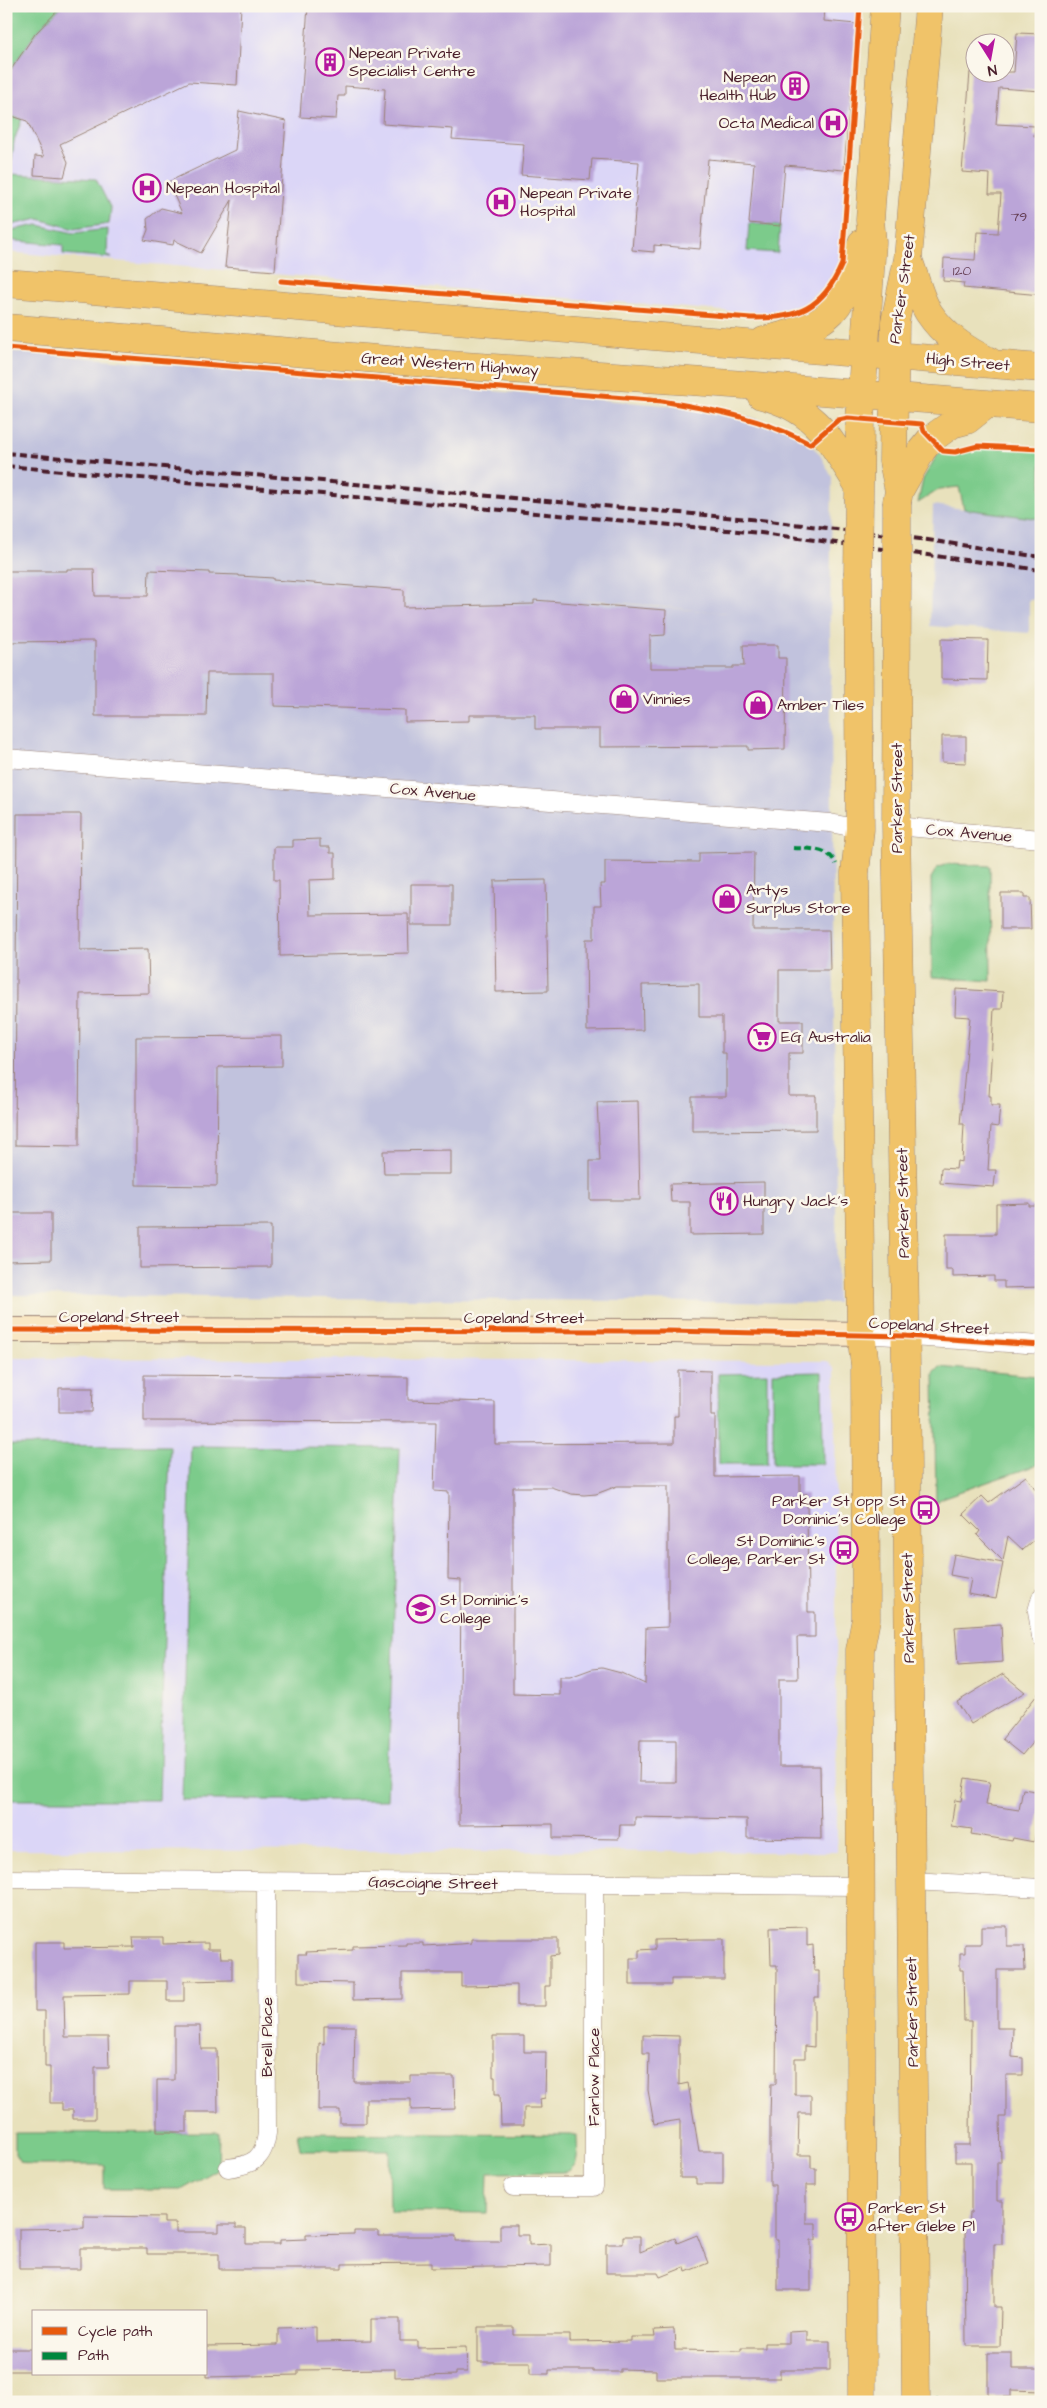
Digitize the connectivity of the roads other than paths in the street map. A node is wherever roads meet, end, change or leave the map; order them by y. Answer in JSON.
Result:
{"nodes":[{"id":1,"x":885,"y":6,"type":"edge"},
{"id":2,"x":928,"y":6,"type":"edge"},
{"id":3,"x":870,"y":220,"type":"junction"},
{"id":4,"x":908,"y":259,"type":"junction"},
{"id":5,"x":6,"y":283,"type":"edge"},
{"id":6,"x":6,"y":328,"type":"edge"},
{"id":7,"x":756,"y":344,"type":"junction"},
{"id":8,"x":865,"y":355,"type":"junction"},
{"id":9,"x":893,"y":356,"type":"junction"},
{"id":10,"x":996,"y":364,"type":"junction"},
{"id":11,"x":1041,"y":368,"type":"edge"},
{"id":12,"x":705,"y":382,"type":"junction"},
{"id":13,"x":861,"y":394,"type":"junction"},
{"id":14,"x":894,"y":396,"type":"junction"},
{"id":15,"x":987,"y":404,"type":"junction"},
{"id":16,"x":1041,"y":408,"type":"edge"},
{"id":17,"x":859,"y":492,"type":"junction"},
{"id":18,"x":898,"y":496,"type":"junction"},
{"id":19,"x":6,"y":758,"type":"edge"},
{"id":20,"x":896,"y":826,"type":"junction"},
{"id":21,"x":860,"y":829,"type":"junction"},
{"id":22,"x":1041,"y":839,"type":"edge"},
{"id":23,"x":6,"y":1330,"type":"edge"},
{"id":24,"x":861,"y":1334,"type":"junction"},
{"id":25,"x":905,"y":1336,"type":"junction"},
{"id":26,"x":1041,"y":1345,"type":"edge"},
{"id":27,"x":1041,"y":1597,"type":"edge"},
{"id":28,"x":1041,"y":1637,"type":"edge"},
{"id":29,"x":6,"y":1880,"type":"edge"},
{"id":30,"x":911,"y":1881,"type":"junction"},
{"id":31,"x":266,"y":1882,"type":"junction"},
{"id":32,"x":594,"y":1885,"type":"junction"},
{"id":33,"x":860,"y":1886,"type":"junction"},
{"id":34,"x":1041,"y":1888,"type":"edge"},
{"id":35,"x":228,"y":2168,"type":"dead end"},
{"id":36,"x":513,"y":2187,"type":"dead end"},
{"id":37,"x":862,"y":2402,"type":"edge"},
{"id":38,"x":916,"y":2402,"type":"edge"}],
"edges":[{"from":1,"to":3,"type":"highway","name":"Parker Street"},
{"from":2,"to":4,"type":"highway","name":"Parker Street"},
{"from":3,"to":7,"type":"highway"},
{"from":3,"to":8,"type":"highway","name":"Parker Street"},
{"from":4,"to":9,"type":"highway","name":"Parker Street"},
{"from":4,"to":10,"type":"highway"},
{"from":5,"to":7,"type":"highway"},
{"from":6,"to":12,"type":"highway","name":"Great Western Highway"},
{"from":7,"to":8,"type":"highway"},
{"from":8,"to":9,"type":"highway","name":"High Street"},
{"from":8,"to":13,"type":"highway","name":"Parker Street"},
{"from":9,"to":10,"type":"highway","name":"High Street"},
{"from":9,"to":14,"type":"highway","name":"Parker Street"},
{"from":10,"to":11,"type":"highway","name":"High Street"},
{"from":12,"to":13,"type":"highway","name":"Great Western Highway"},
{"from":12,"to":17,"type":"highway"},
{"from":13,"to":14,"type":"highway","name":"Great Western Highway"},
{"from":13,"to":17,"type":"highway","name":"Parker Street"},
{"from":14,"to":15,"type":"highway"},
{"from":14,"to":18,"type":"highway","name":"Parker Street"},
{"from":15,"to":16,"type":"highway"},
{"from":15,"to":18,"type":"highway"},
{"from":17,"to":21,"type":"highway","name":"Parker Street","bridge":true},
{"from":18,"to":20,"type":"highway","name":"Parker Street","bridge":true},
{"from":19,"to":21,"type":"street","name":"Cox Avenue"},
{"from":20,"to":22,"type":"street","name":"Cox Avenue"},
{"from":20,"to":25,"type":"highway","name":"Parker Street"},
{"from":21,"to":24,"type":"highway","name":"Parker Street"},
{"from":23,"to":24,"type":"street","name":"Copeland Street"},
{"from":24,"to":25,"type":"street","name":"Copeland Street"},
{"from":24,"to":33,"type":"highway","name":"Parker Street"},
{"from":25,"to":26,"type":"street","name":"Copeland Street"},
{"from":25,"to":30,"type":"highway","name":"Parker Street"},
{"from":27,"to":28,"type":"street"},
{"from":29,"to":31,"type":"street","name":"Gascoigne Street"},
{"from":30,"to":34,"type":"street"},
{"from":30,"to":38,"type":"highway","name":"Parker Street"},
{"from":31,"to":32,"type":"street","name":"Gascoigne Street"},
{"from":31,"to":35,"type":"street","name":"Brell Place"},
{"from":32,"to":33,"type":"street","name":"Gascoigne Street"},
{"from":32,"to":36,"type":"street","name":"Farlow Place"},
{"from":33,"to":37,"type":"highway","name":"Parker Street"}]}
